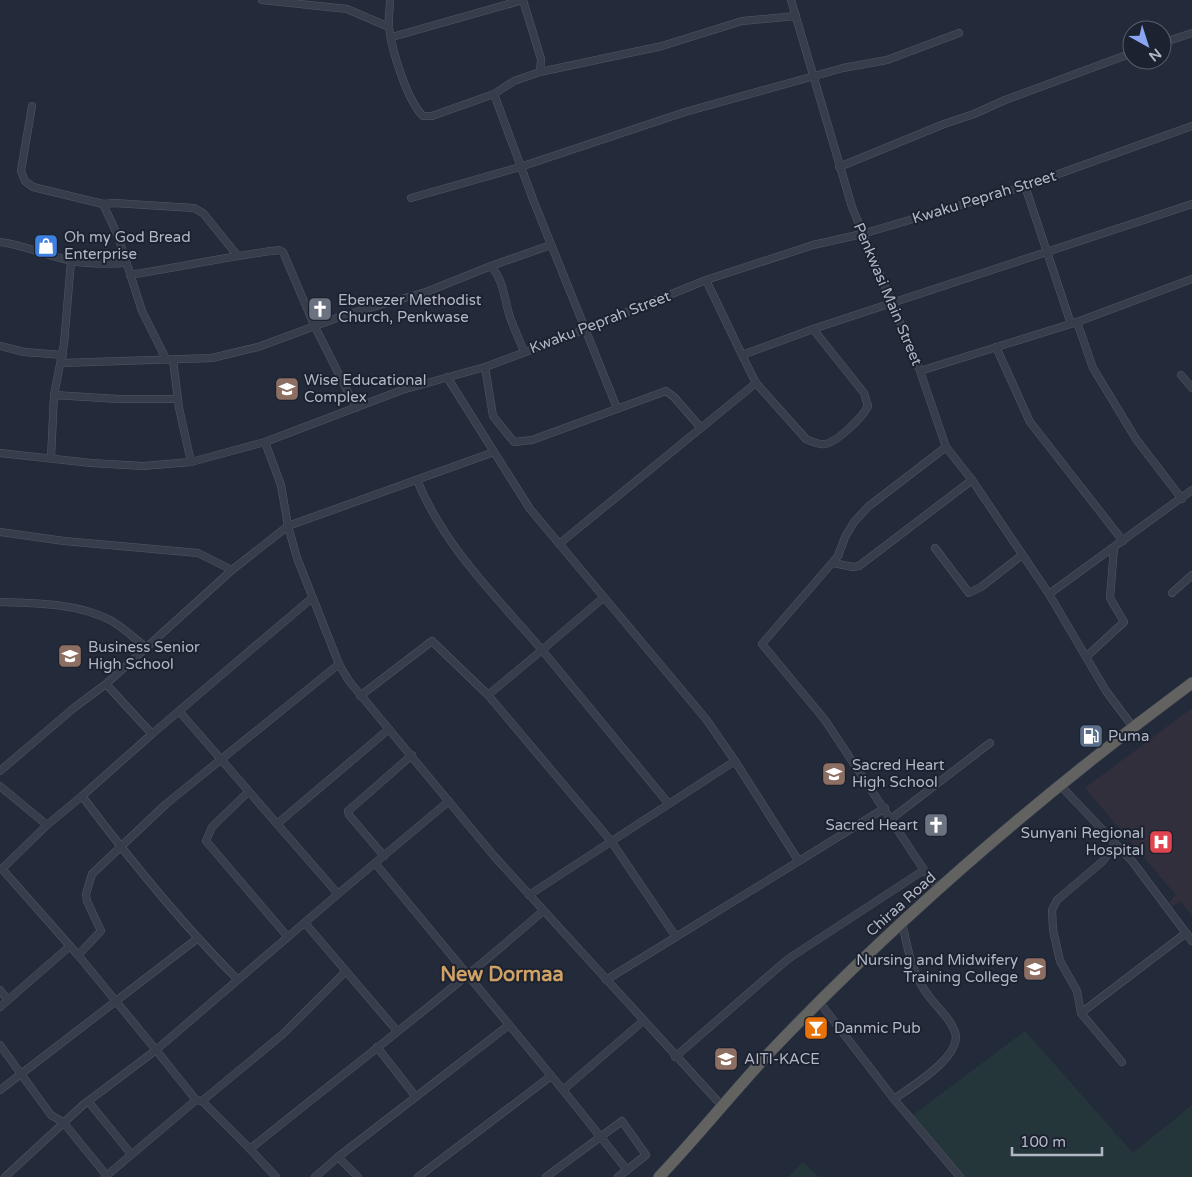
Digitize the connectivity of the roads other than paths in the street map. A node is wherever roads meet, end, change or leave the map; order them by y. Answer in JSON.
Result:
{"nodes":[{"id":1,"x":262,"y":0,"type":"edge"},
{"id":2,"x":390,"y":0,"type":"edge"},
{"id":3,"x":523,"y":0,"type":"edge"},
{"id":4,"x":791,"y":0,"type":"edge"},
{"id":5,"x":796,"y":16,"type":"junction"},
{"id":6,"x":389,"y":27,"type":"junction"},
{"id":7,"x":959,"y":33,"type":"dead end"},
{"id":8,"x":1192,"y":33,"type":"edge"},
{"id":9,"x":392,"y":37,"type":"junction"},
{"id":10,"x":1172,"y":40,"type":"edge"},
{"id":11,"x":1122,"y":57,"type":"edge"},
{"id":12,"x":540,"y":72,"type":"junction"},
{"id":13,"x":815,"y":77,"type":"junction"},
{"id":14,"x":494,"y":94,"type":"junction"},
{"id":15,"x":32,"y":106,"type":"dead end"},
{"id":16,"x":1192,"y":126,"type":"edge"},
{"id":17,"x":520,"y":167,"type":"junction"},
{"id":18,"x":839,"y":167,"type":"junction"},
{"id":19,"x":1024,"y":186,"type":"junction"},
{"id":20,"x":411,"y":198,"type":"dead end"},
{"id":21,"x":103,"y":204,"type":"junction"},
{"id":22,"x":1192,"y":204,"type":"edge"},
{"id":23,"x":862,"y":234,"type":"junction"},
{"id":24,"x":0,"y":242,"type":"edge"},
{"id":25,"x":551,"y":245,"type":"junction"},
{"id":26,"x":1046,"y":252,"type":"junction"},
{"id":27,"x":237,"y":255,"type":"junction"},
{"id":28,"x":71,"y":261,"type":"junction"},
{"id":29,"x":126,"y":263,"type":"junction"},
{"id":30,"x":491,"y":266,"type":"junction"},
{"id":31,"x":130,"y":275,"type":"junction"},
{"id":32,"x":1192,"y":279,"type":"edge"},
{"id":33,"x":706,"y":280,"type":"junction"},
{"id":34,"x":892,"y":304,"type":"junction"},
{"id":35,"x":1074,"y":323,"type":"junction"},
{"id":36,"x":315,"y":327,"type":"junction"},
{"id":37,"x":586,"y":329,"type":"junction"},
{"id":38,"x":813,"y":329,"type":"junction"},
{"id":39,"x":0,"y":346,"type":"edge"},
{"id":40,"x":996,"y":347,"type":"junction"},
{"id":41,"x":524,"y":352,"type":"junction"},
{"id":42,"x":63,"y":355,"type":"junction"},
{"id":43,"x":742,"y":355,"type":"junction"},
{"id":44,"x":170,"y":360,"type":"junction"},
{"id":45,"x":62,"y":363,"type":"junction"},
{"id":46,"x":485,"y":367,"type":"junction"},
{"id":47,"x":920,"y":371,"type":"junction"},
{"id":48,"x":1181,"y":375,"type":"dead end"},
{"id":49,"x":446,"y":377,"type":"junction"},
{"id":50,"x":756,"y":383,"type":"junction"},
{"id":51,"x":1192,"y":388,"type":"edge"},
{"id":52,"x":54,"y":395,"type":"junction"},
{"id":53,"x":178,"y":398,"type":"junction"},
{"id":54,"x":356,"y":408,"type":"junction"},
{"id":55,"x":617,"y":408,"type":"junction"},
{"id":56,"x":701,"y":428,"type":"junction"},
{"id":57,"x":265,"y":442,"type":"junction"},
{"id":58,"x":946,"y":447,"type":"junction"},
{"id":59,"x":494,"y":452,"type":"junction"},
{"id":60,"x":0,"y":453,"type":"edge"},
{"id":61,"x":51,"y":458,"type":"junction"},
{"id":62,"x":191,"y":462,"type":"junction"},
{"id":63,"x":417,"y":480,"type":"junction"},
{"id":64,"x":972,"y":480,"type":"junction"},
{"id":65,"x":1191,"y":494,"type":"edge"},
{"id":66,"x":1182,"y":499,"type":"junction"},
{"id":67,"x":288,"y":526,"type":"junction"},
{"id":68,"x":0,"y":532,"type":"edge"},
{"id":69,"x":1122,"y":542,"type":"junction"},
{"id":70,"x":559,"y":544,"type":"junction"},
{"id":71,"x":935,"y":548,"type":"dead end"},
{"id":72,"x":1114,"y":548,"type":"junction"},
{"id":73,"x":1022,"y":555,"type":"junction"},
{"id":74,"x":833,"y":563,"type":"junction"},
{"id":75,"x":232,"y":570,"type":"junction"},
{"id":76,"x":1192,"y":575,"type":"edge"},
{"id":77,"x":1172,"y":593,"type":"dead end"},
{"id":78,"x":1049,"y":594,"type":"junction"},
{"id":79,"x":312,"y":598,"type":"junction"},
{"id":80,"x":603,"y":598,"type":"junction"},
{"id":81,"x":0,"y":602,"type":"edge"},
{"id":82,"x":147,"y":648,"type":"junction"},
{"id":83,"x":542,"y":650,"type":"junction"},
{"id":84,"x":1086,"y":656,"type":"junction"},
{"id":85,"x":339,"y":664,"type":"junction"},
{"id":86,"x":1192,"y":683,"type":"edge"},
{"id":87,"x":106,"y":684,"type":"junction"},
{"id":88,"x":488,"y":695,"type":"junction"},
{"id":89,"x":360,"y":696,"type":"junction"},
{"id":90,"x":179,"y":711,"type":"junction"},
{"id":91,"x":1133,"y":727,"type":"junction"},
{"id":92,"x":389,"y":728,"type":"junction"},
{"id":93,"x":152,"y":734,"type":"junction"},
{"id":94,"x":990,"y":743,"type":"dead end"},
{"id":95,"x":412,"y":755,"type":"junction"},
{"id":96,"x":222,"y":760,"type":"junction"},
{"id":97,"x":735,"y":760,"type":"junction"},
{"id":98,"x":0,"y":771,"type":"edge"},
{"id":99,"x":1059,"y":784,"type":"junction"},
{"id":100,"x":0,"y":786,"type":"edge"},
{"id":101,"x":248,"y":792,"type":"junction"},
{"id":102,"x":82,"y":796,"type":"junction"},
{"id":103,"x":449,"y":801,"type":"junction"},
{"id":104,"x":668,"y":803,"type":"junction"},
{"id":105,"x":885,"y":808,"type":"junction"},
{"id":106,"x":892,"y":819,"type":"junction"},
{"id":107,"x":277,"y":824,"type":"junction"},
{"id":108,"x":47,"y":825,"type":"junction"},
{"id":109,"x":611,"y":841,"type":"junction"},
{"id":110,"x":1115,"y":843,"type":"junction"},
{"id":111,"x":121,"y":848,"type":"junction"},
{"id":112,"x":384,"y":856,"type":"junction"},
{"id":113,"x":798,"y":860,"type":"junction"},
{"id":114,"x":376,"y":863,"type":"junction"},
{"id":115,"x":1,"y":869,"type":"edge"},
{"id":116,"x":924,"y":870,"type":"junction"},
{"id":117,"x":939,"y":888,"type":"junction"},
{"id":118,"x":338,"y":894,"type":"junction"},
{"id":119,"x":529,"y":895,"type":"junction"},
{"id":120,"x":543,"y":912,"type":"junction"},
{"id":121,"x":902,"y":922,"type":"junction"},
{"id":122,"x":305,"y":923,"type":"junction"},
{"id":123,"x":1186,"y":933,"type":"junction"},
{"id":124,"x":287,"y":936,"type":"junction"},
{"id":125,"x":676,"y":937,"type":"junction"},
{"id":126,"x":198,"y":938,"type":"junction"},
{"id":127,"x":1192,"y":941,"type":"edge"},
{"id":128,"x":70,"y":946,"type":"junction"},
{"id":129,"x":78,"y":955,"type":"junction"},
{"id":130,"x":346,"y":972,"type":"junction"},
{"id":131,"x":469,"y":976,"type":"junction"},
{"id":132,"x":238,"y":980,"type":"junction"},
{"id":133,"x":606,"y":980,"type":"junction"},
{"id":134,"x":0,"y":990,"type":"edge"},
{"id":135,"x":8,"y":1000,"type":"junction"},
{"id":136,"x":115,"y":1001,"type":"junction"},
{"id":137,"x":820,"y":1003,"type":"junction"},
{"id":138,"x":0,"y":1008,"type":"edge"},
{"id":139,"x":1081,"y":1013,"type":"junction"},
{"id":140,"x":643,"y":1021,"type":"junction"},
{"id":141,"x":509,"y":1025,"type":"junction"},
{"id":142,"x":397,"y":1031,"type":"junction"},
{"id":143,"x":0,"y":1045,"type":"edge"},
{"id":144,"x":377,"y":1047,"type":"junction"},
{"id":145,"x":156,"y":1050,"type":"junction"},
{"id":146,"x":675,"y":1056,"type":"junction"},
{"id":147,"x":1122,"y":1062,"type":"dead end"},
{"id":148,"x":21,"y":1074,"type":"junction"},
{"id":149,"x":552,"y":1076,"type":"junction"},
{"id":150,"x":0,"y":1090,"type":"edge"},
{"id":151,"x":563,"y":1090,"type":"junction"},
{"id":152,"x":416,"y":1097,"type":"junction"},
{"id":153,"x":894,"y":1099,"type":"junction"},
{"id":154,"x":199,"y":1100,"type":"junction"},
{"id":155,"x":88,"y":1101,"type":"junction"},
{"id":156,"x":722,"y":1106,"type":"junction"},
{"id":157,"x":63,"y":1122,"type":"junction"},
{"id":158,"x":601,"y":1136,"type":"junction"},
{"id":159,"x":250,"y":1149,"type":"junction"},
{"id":160,"x":130,"y":1154,"type":"junction"},
{"id":161,"x":338,"y":1157,"type":"junction"},
{"id":162,"x":627,"y":1170,"type":"junction"},
{"id":163,"x":106,"y":1176,"type":"edge"},
{"id":164,"x":551,"y":1176,"type":"edge"},
{"id":165,"x":5,"y":1177,"type":"edge"},
{"id":166,"x":276,"y":1177,"type":"edge"},
{"id":167,"x":315,"y":1177,"type":"edge"},
{"id":168,"x":358,"y":1177,"type":"edge"},
{"id":169,"x":418,"y":1177,"type":"edge"},
{"id":170,"x":618,"y":1177,"type":"edge"},
{"id":171,"x":659,"y":1177,"type":"edge"},
{"id":172,"x":960,"y":1177,"type":"edge"}],
"edges":[{"from":1,"to":6,"type":"street"},
{"from":2,"to":6,"type":"street"},
{"from":3,"to":9,"type":"street"},
{"from":3,"to":12,"type":"street"},
{"from":4,"to":5,"type":"street","name":"Penkwasi Main Street"},
{"from":5,"to":12,"type":"street"},
{"from":5,"to":13,"type":"street","name":"Penkwasi Main Street"},
{"from":6,"to":9,"type":"street"},
{"from":7,"to":13,"type":"street"},
{"from":8,"to":10,"type":"street"},
{"from":9,"to":14,"type":"street"},
{"from":11,"to":18,"type":"street"},
{"from":12,"to":14,"type":"street"},
{"from":13,"to":17,"type":"street"},
{"from":13,"to":18,"type":"street","name":"Penkwasi Main Street"},
{"from":14,"to":17,"type":"street"},
{"from":15,"to":21,"type":"street"},
{"from":16,"to":19,"type":"street","name":"Kwaku Peprah Street"},
{"from":17,"to":20,"type":"street"},
{"from":17,"to":25,"type":"street"},
{"from":18,"to":23,"type":"street","name":"Penkwasi Main Street"},
{"from":19,"to":23,"type":"street","name":"Kwaku Peprah Street"},
{"from":19,"to":26,"type":"street"},
{"from":21,"to":27,"type":"street"},
{"from":21,"to":29,"type":"street"},
{"from":22,"to":26,"type":"street"},
{"from":23,"to":33,"type":"street","name":"Kwaku Peprah Street"},
{"from":23,"to":34,"type":"street","name":"Penkwasi Main Street"},
{"from":24,"to":28,"type":"street"},
{"from":25,"to":30,"type":"street"},
{"from":25,"to":37,"type":"street"},
{"from":26,"to":34,"type":"street"},
{"from":26,"to":35,"type":"street"},
{"from":27,"to":31,"type":"street"},
{"from":27,"to":36,"type":"street"},
{"from":28,"to":29,"type":"street"},
{"from":28,"to":42,"type":"street"},
{"from":29,"to":31,"type":"street"},
{"from":30,"to":36,"type":"street"},
{"from":30,"to":41,"type":"street"},
{"from":31,"to":44,"type":"street"},
{"from":32,"to":35,"type":"street","name":"Penkwasi Main Street"},
{"from":33,"to":37,"type":"street","name":"Kwaku Peprah Street"},
{"from":33,"to":43,"type":"street"},
{"from":34,"to":38,"type":"street"},
{"from":34,"to":47,"type":"street","name":"Penkwasi Main Street"},
{"from":35,"to":40,"type":"street","name":"Penkwasi Main Street"},
{"from":35,"to":66,"type":"street"},
{"from":36,"to":44,"type":"street"},
{"from":36,"to":54,"type":"street"},
{"from":37,"to":41,"type":"street","name":"Kwaku Peprah Street"},
{"from":37,"to":55,"type":"street"},
{"from":38,"to":43,"type":"street"},
{"from":38,"to":50,"type":"street"},
{"from":39,"to":42,"type":"street"},
{"from":40,"to":47,"type":"street","name":"Penkwasi Main Street"},
{"from":40,"to":69,"type":"street"},
{"from":41,"to":46,"type":"street","name":"Kwaku Peprah Street"},
{"from":42,"to":45,"type":"street"},
{"from":43,"to":50,"type":"street"},
{"from":44,"to":45,"type":"street"},
{"from":44,"to":53,"type":"street"},
{"from":45,"to":52,"type":"street"},
{"from":46,"to":49,"type":"street","name":"Kwaku Peprah Street"},
{"from":46,"to":55,"type":"street"},
{"from":47,"to":58,"type":"street"},
{"from":48,"to":51,"type":"street"},
{"from":49,"to":54,"type":"street","name":"Kwaku Peprah Street"},
{"from":49,"to":59,"type":"street"},
{"from":50,"to":56,"type":"street"},
{"from":52,"to":53,"type":"street"},
{"from":52,"to":61,"type":"street"},
{"from":53,"to":62,"type":"street"},
{"from":54,"to":57,"type":"street","name":"Kwaku Peprah Street"},
{"from":55,"to":56,"type":"street"},
{"from":56,"to":70,"type":"street"},
{"from":57,"to":62,"type":"street","name":"Kwaku Peprah Street"},
{"from":57,"to":67,"type":"street"},
{"from":58,"to":64,"type":"street"},
{"from":58,"to":74,"type":"street"},
{"from":59,"to":63,"type":"street"},
{"from":59,"to":70,"type":"street"},
{"from":60,"to":61,"type":"street","name":"Kwaku Peprah Street"},
{"from":61,"to":62,"type":"street","name":"Kwaku Peprah Street"},
{"from":63,"to":67,"type":"street"},
{"from":63,"to":83,"type":"street"},
{"from":64,"to":73,"type":"street"},
{"from":64,"to":74,"type":"street"},
{"from":65,"to":66,"type":"street"},
{"from":66,"to":69,"type":"street"},
{"from":67,"to":75,"type":"street"},
{"from":67,"to":79,"type":"street"},
{"from":68,"to":75,"type":"street"},
{"from":69,"to":72,"type":"street"},
{"from":70,"to":80,"type":"street"},
{"from":71,"to":73,"type":"street"},
{"from":72,"to":78,"type":"street"},
{"from":72,"to":84,"type":"street"},
{"from":73,"to":78,"type":"street"},
{"from":74,"to":105,"type":"street"},
{"from":75,"to":82,"type":"street"},
{"from":76,"to":77,"type":"street"},
{"from":78,"to":84,"type":"street"},
{"from":79,"to":85,"type":"street"},
{"from":79,"to":90,"type":"street"},
{"from":80,"to":83,"type":"street"},
{"from":80,"to":97,"type":"street"},
{"from":81,"to":82,"type":"street"},
{"from":82,"to":87,"type":"street"},
{"from":83,"to":88,"type":"street"},
{"from":83,"to":104,"type":"street"},
{"from":84,"to":91,"type":"street"},
{"from":85,"to":89,"type":"street"},
{"from":85,"to":96,"type":"street"},
{"from":86,"to":91,"type":"highway","name":"Chiraa Road"},
{"from":87,"to":93,"type":"street"},
{"from":87,"to":98,"type":"street"},
{"from":88,"to":89,"type":"street"},
{"from":88,"to":109,"type":"street"},
{"from":89,"to":92,"type":"street"},
{"from":90,"to":93,"type":"street"},
{"from":90,"to":96,"type":"street"},
{"from":91,"to":99,"type":"highway","name":"Chiraa Road"},
{"from":92,"to":95,"type":"street"},
{"from":92,"to":107,"type":"street"},
{"from":93,"to":102,"type":"street"},
{"from":94,"to":106,"type":"street"},
{"from":95,"to":103,"type":"street"},
{"from":95,"to":112,"type":"street"},
{"from":96,"to":101,"type":"street"},
{"from":96,"to":111,"type":"street"},
{"from":97,"to":104,"type":"street"},
{"from":97,"to":113,"type":"street"},
{"from":99,"to":110,"type":"street"},
{"from":99,"to":117,"type":"highway","name":"Chiraa Road"},
{"from":100,"to":108,"type":"street"},
{"from":101,"to":107,"type":"street"},
{"from":101,"to":124,"type":"street"},
{"from":102,"to":108,"type":"street"},
{"from":102,"to":111,"type":"street"},
{"from":103,"to":112,"type":"street"},
{"from":103,"to":119,"type":"street"},
{"from":104,"to":109,"type":"street"},
{"from":105,"to":106,"type":"street"},
{"from":105,"to":113,"type":"street"},
{"from":106,"to":116,"type":"street"},
{"from":107,"to":118,"type":"street"},
{"from":108,"to":115,"type":"street"},
{"from":109,"to":119,"type":"street"},
{"from":109,"to":125,"type":"street"},
{"from":110,"to":123,"type":"street"},
{"from":110,"to":139,"type":"street"},
{"from":111,"to":126,"type":"street"},
{"from":111,"to":129,"type":"street"},
{"from":112,"to":114,"type":"street"},
{"from":113,"to":125,"type":"street"},
{"from":114,"to":118,"type":"street"},
{"from":114,"to":131,"type":"street"},
{"from":115,"to":128,"type":"street"},
{"from":116,"to":117,"type":"street"},
{"from":116,"to":146,"type":"street"},
{"from":117,"to":121,"type":"highway","name":"Chiraa Road"},
{"from":118,"to":122,"type":"street"},
{"from":119,"to":120,"type":"street"},
{"from":120,"to":131,"type":"street"},
{"from":120,"to":133,"type":"street"},
{"from":121,"to":137,"type":"highway","name":"Chiraa Road"},
{"from":121,"to":153,"type":"street"},
{"from":122,"to":124,"type":"street"},
{"from":122,"to":130,"type":"street"},
{"from":123,"to":127,"type":"street"},
{"from":123,"to":139,"type":"street"},
{"from":124,"to":132,"type":"street"},
{"from":125,"to":133,"type":"street"},
{"from":126,"to":132,"type":"street"},
{"from":126,"to":136,"type":"street"},
{"from":128,"to":129,"type":"street"},
{"from":128,"to":135,"type":"street"},
{"from":129,"to":136,"type":"street"},
{"from":130,"to":142,"type":"street"},
{"from":130,"to":154,"type":"street"},
{"from":131,"to":141,"type":"street"},
{"from":131,"to":142,"type":"street"},
{"from":132,"to":145,"type":"street"},
{"from":133,"to":140,"type":"street"},
{"from":134,"to":135,"type":"street"},
{"from":135,"to":138,"type":"street"},
{"from":136,"to":145,"type":"street"},
{"from":136,"to":148,"type":"street"},
{"from":137,"to":153,"type":"street"},
{"from":137,"to":156,"type":"highway","name":"Chiraa Road"},
{"from":139,"to":147,"type":"street"},
{"from":140,"to":146,"type":"street"},
{"from":140,"to":151,"type":"street"},
{"from":141,"to":149,"type":"street"},
{"from":141,"to":152,"type":"street"},
{"from":142,"to":144,"type":"street"},
{"from":143,"to":148,"type":"street"},
{"from":144,"to":152,"type":"street"},
{"from":144,"to":159,"type":"street"},
{"from":145,"to":154,"type":"street"},
{"from":145,"to":155,"type":"street"},
{"from":146,"to":156,"type":"street"},
{"from":148,"to":150,"type":"street"},
{"from":148,"to":157,"type":"street"},
{"from":149,"to":151,"type":"street"},
{"from":149,"to":169,"type":"street"},
{"from":151,"to":158,"type":"street"},
{"from":152,"to":161,"type":"street"},
{"from":153,"to":172,"type":"street"},
{"from":154,"to":159,"type":"street"},
{"from":154,"to":160,"type":"street"},
{"from":155,"to":157,"type":"street"},
{"from":155,"to":160,"type":"street"},
{"from":156,"to":171,"type":"highway","name":"Chiraa Road"},
{"from":157,"to":163,"type":"street"},
{"from":157,"to":165,"type":"street"},
{"from":158,"to":162,"type":"street"},
{"from":158,"to":162,"type":"street"},
{"from":158,"to":164,"type":"street"},
{"from":159,"to":166,"type":"street"},
{"from":160,"to":163,"type":"street"},
{"from":161,"to":167,"type":"street"},
{"from":161,"to":168,"type":"street"},
{"from":162,"to":170,"type":"street"}]}
